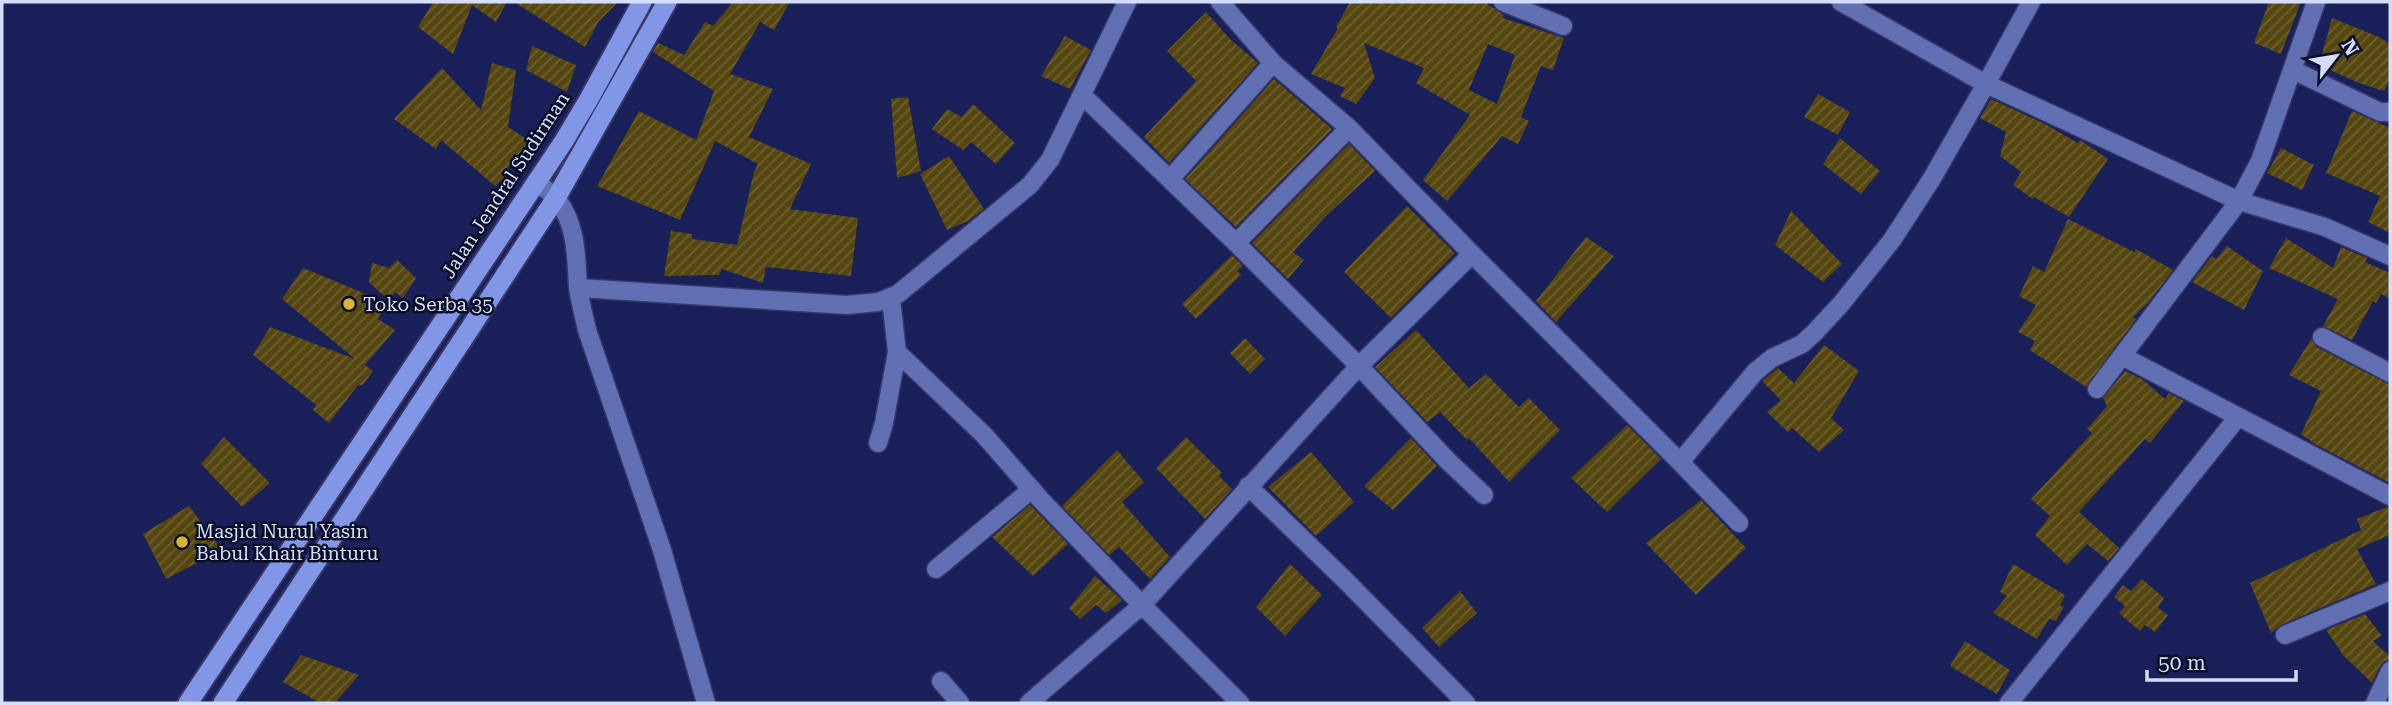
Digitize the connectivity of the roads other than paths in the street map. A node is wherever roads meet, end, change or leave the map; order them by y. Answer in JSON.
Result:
{"nodes":[{"id":1,"x":642,"y":2,"type":"edge"},
{"id":2,"x":667,"y":2,"type":"edge"},
{"id":3,"x":1127,"y":2,"type":"edge"},
{"id":4,"x":1220,"y":2,"type":"edge"},
{"id":5,"x":1503,"y":2,"type":"edge"},
{"id":6,"x":2031,"y":2,"type":"edge"},
{"id":7,"x":2316,"y":2,"type":"edge"},
{"id":8,"x":1850,"y":4,"type":"edge"},
{"id":9,"x":1563,"y":26,"type":"dead end"},
{"id":10,"x":1273,"y":63,"type":"junction"},
{"id":11,"x":2293,"y":70,"type":"junction"},
{"id":12,"x":1986,"y":84,"type":"junction"},
{"id":13,"x":1082,"y":95,"type":"junction"},
{"id":14,"x":2390,"y":112,"type":"edge"},
{"id":15,"x":1349,"y":128,"type":"junction"},
{"id":16,"x":564,"y":141,"type":"junction"},
{"id":17,"x":583,"y":152,"type":"junction"},
{"id":18,"x":1170,"y":178,"type":"junction"},
{"id":19,"x":536,"y":181,"type":"junction"},
{"id":20,"x":556,"y":198,"type":"junction"},
{"id":21,"x":2239,"y":201,"type":"junction"},
{"id":22,"x":1236,"y":243,"type":"junction"},
{"id":23,"x":1472,"y":254,"type":"junction"},
{"id":24,"x":2390,"y":256,"type":"edge"},
{"id":25,"x":579,"y":288,"type":"junction"},
{"id":26,"x":891,"y":299,"type":"junction"},
{"id":27,"x":2322,"y":337,"type":"dead end"},
{"id":28,"x":897,"y":352,"type":"junction"},
{"id":29,"x":2122,"y":356,"type":"junction"},
{"id":30,"x":1359,"y":366,"type":"junction"},
{"id":31,"x":2390,"y":373,"type":"edge"},
{"id":32,"x":2096,"y":389,"type":"dead end"},
{"id":33,"x":2238,"y":417,"type":"junction"},
{"id":34,"x":878,"y":443,"type":"dead end"},
{"id":35,"x":1680,"y":462,"type":"junction"},
{"id":36,"x":1248,"y":486,"type":"junction"},
{"id":37,"x":1032,"y":489,"type":"junction"},
{"id":38,"x":1484,"y":495,"type":"dead end"},
{"id":39,"x":2390,"y":496,"type":"edge"},
{"id":40,"x":1739,"y":523,"type":"dead end"},
{"id":41,"x":936,"y":569,"type":"dead end"},
{"id":42,"x":2390,"y":591,"type":"edge"},
{"id":43,"x":1142,"y":605,"type":"junction"},
{"id":44,"x":2285,"y":635,"type":"dead end"},
{"id":45,"x":2390,"y":671,"type":"edge"},
{"id":46,"x":941,"y":681,"type":"dead end"},
{"id":47,"x":188,"y":703,"type":"edge"},
{"id":48,"x":223,"y":703,"type":"edge"},
{"id":49,"x":706,"y":703,"type":"edge"},
{"id":50,"x":960,"y":703,"type":"edge"},
{"id":51,"x":1030,"y":703,"type":"edge"},
{"id":52,"x":1240,"y":703,"type":"edge"},
{"id":53,"x":1466,"y":703,"type":"edge"},
{"id":54,"x":2009,"y":703,"type":"edge"},
{"id":55,"x":2375,"y":703,"type":"edge"}],
"edges":[{"from":1,"to":16,"type":"highway","name":"Jalan Jendral Sudirman"},
{"from":2,"to":17,"type":"highway"},
{"from":3,"to":13,"type":"street"},
{"from":4,"to":10,"type":"street"},
{"from":5,"to":9,"type":"street"},
{"from":6,"to":12,"type":"street"},
{"from":7,"to":11,"type":"street"},
{"from":8,"to":12,"type":"street"},
{"from":10,"to":15,"type":"street"},
{"from":10,"to":18,"type":"street"},
{"from":11,"to":14,"type":"street"},
{"from":11,"to":21,"type":"street"},
{"from":12,"to":21,"type":"street"},
{"from":12,"to":35,"type":"street"},
{"from":13,"to":18,"type":"street"},
{"from":13,"to":26,"type":"street"},
{"from":15,"to":22,"type":"street"},
{"from":15,"to":23,"type":"street"},
{"from":16,"to":17,"type":"highway"},
{"from":16,"to":19,"type":"highway","name":"Jalan Jendral Sudirman"},
{"from":17,"to":20,"type":"highway"},
{"from":18,"to":22,"type":"street"},
{"from":19,"to":20,"type":"street"},
{"from":19,"to":47,"type":"highway","name":"Jalan Jendral Sudirman"},
{"from":20,"to":25,"type":"street"},
{"from":20,"to":48,"type":"highway"},
{"from":21,"to":24,"type":"street"},
{"from":21,"to":29,"type":"street"},
{"from":22,"to":30,"type":"street"},
{"from":23,"to":30,"type":"street"},
{"from":23,"to":35,"type":"street"},
{"from":25,"to":26,"type":"street"},
{"from":25,"to":49,"type":"street"},
{"from":26,"to":28,"type":"street"},
{"from":27,"to":31,"type":"street"},
{"from":28,"to":34,"type":"street"},
{"from":28,"to":37,"type":"street"},
{"from":29,"to":32,"type":"street"},
{"from":29,"to":33,"type":"street"},
{"from":30,"to":36,"type":"street"},
{"from":30,"to":38,"type":"street"},
{"from":33,"to":39,"type":"street"},
{"from":33,"to":54,"type":"street"},
{"from":35,"to":40,"type":"street"},
{"from":36,"to":43,"type":"street"},
{"from":36,"to":53,"type":"street"},
{"from":37,"to":41,"type":"street"},
{"from":37,"to":43,"type":"street"},
{"from":42,"to":44,"type":"street"},
{"from":43,"to":51,"type":"street"},
{"from":43,"to":52,"type":"street"},
{"from":45,"to":55,"type":"street"},
{"from":46,"to":50,"type":"street"}]}
